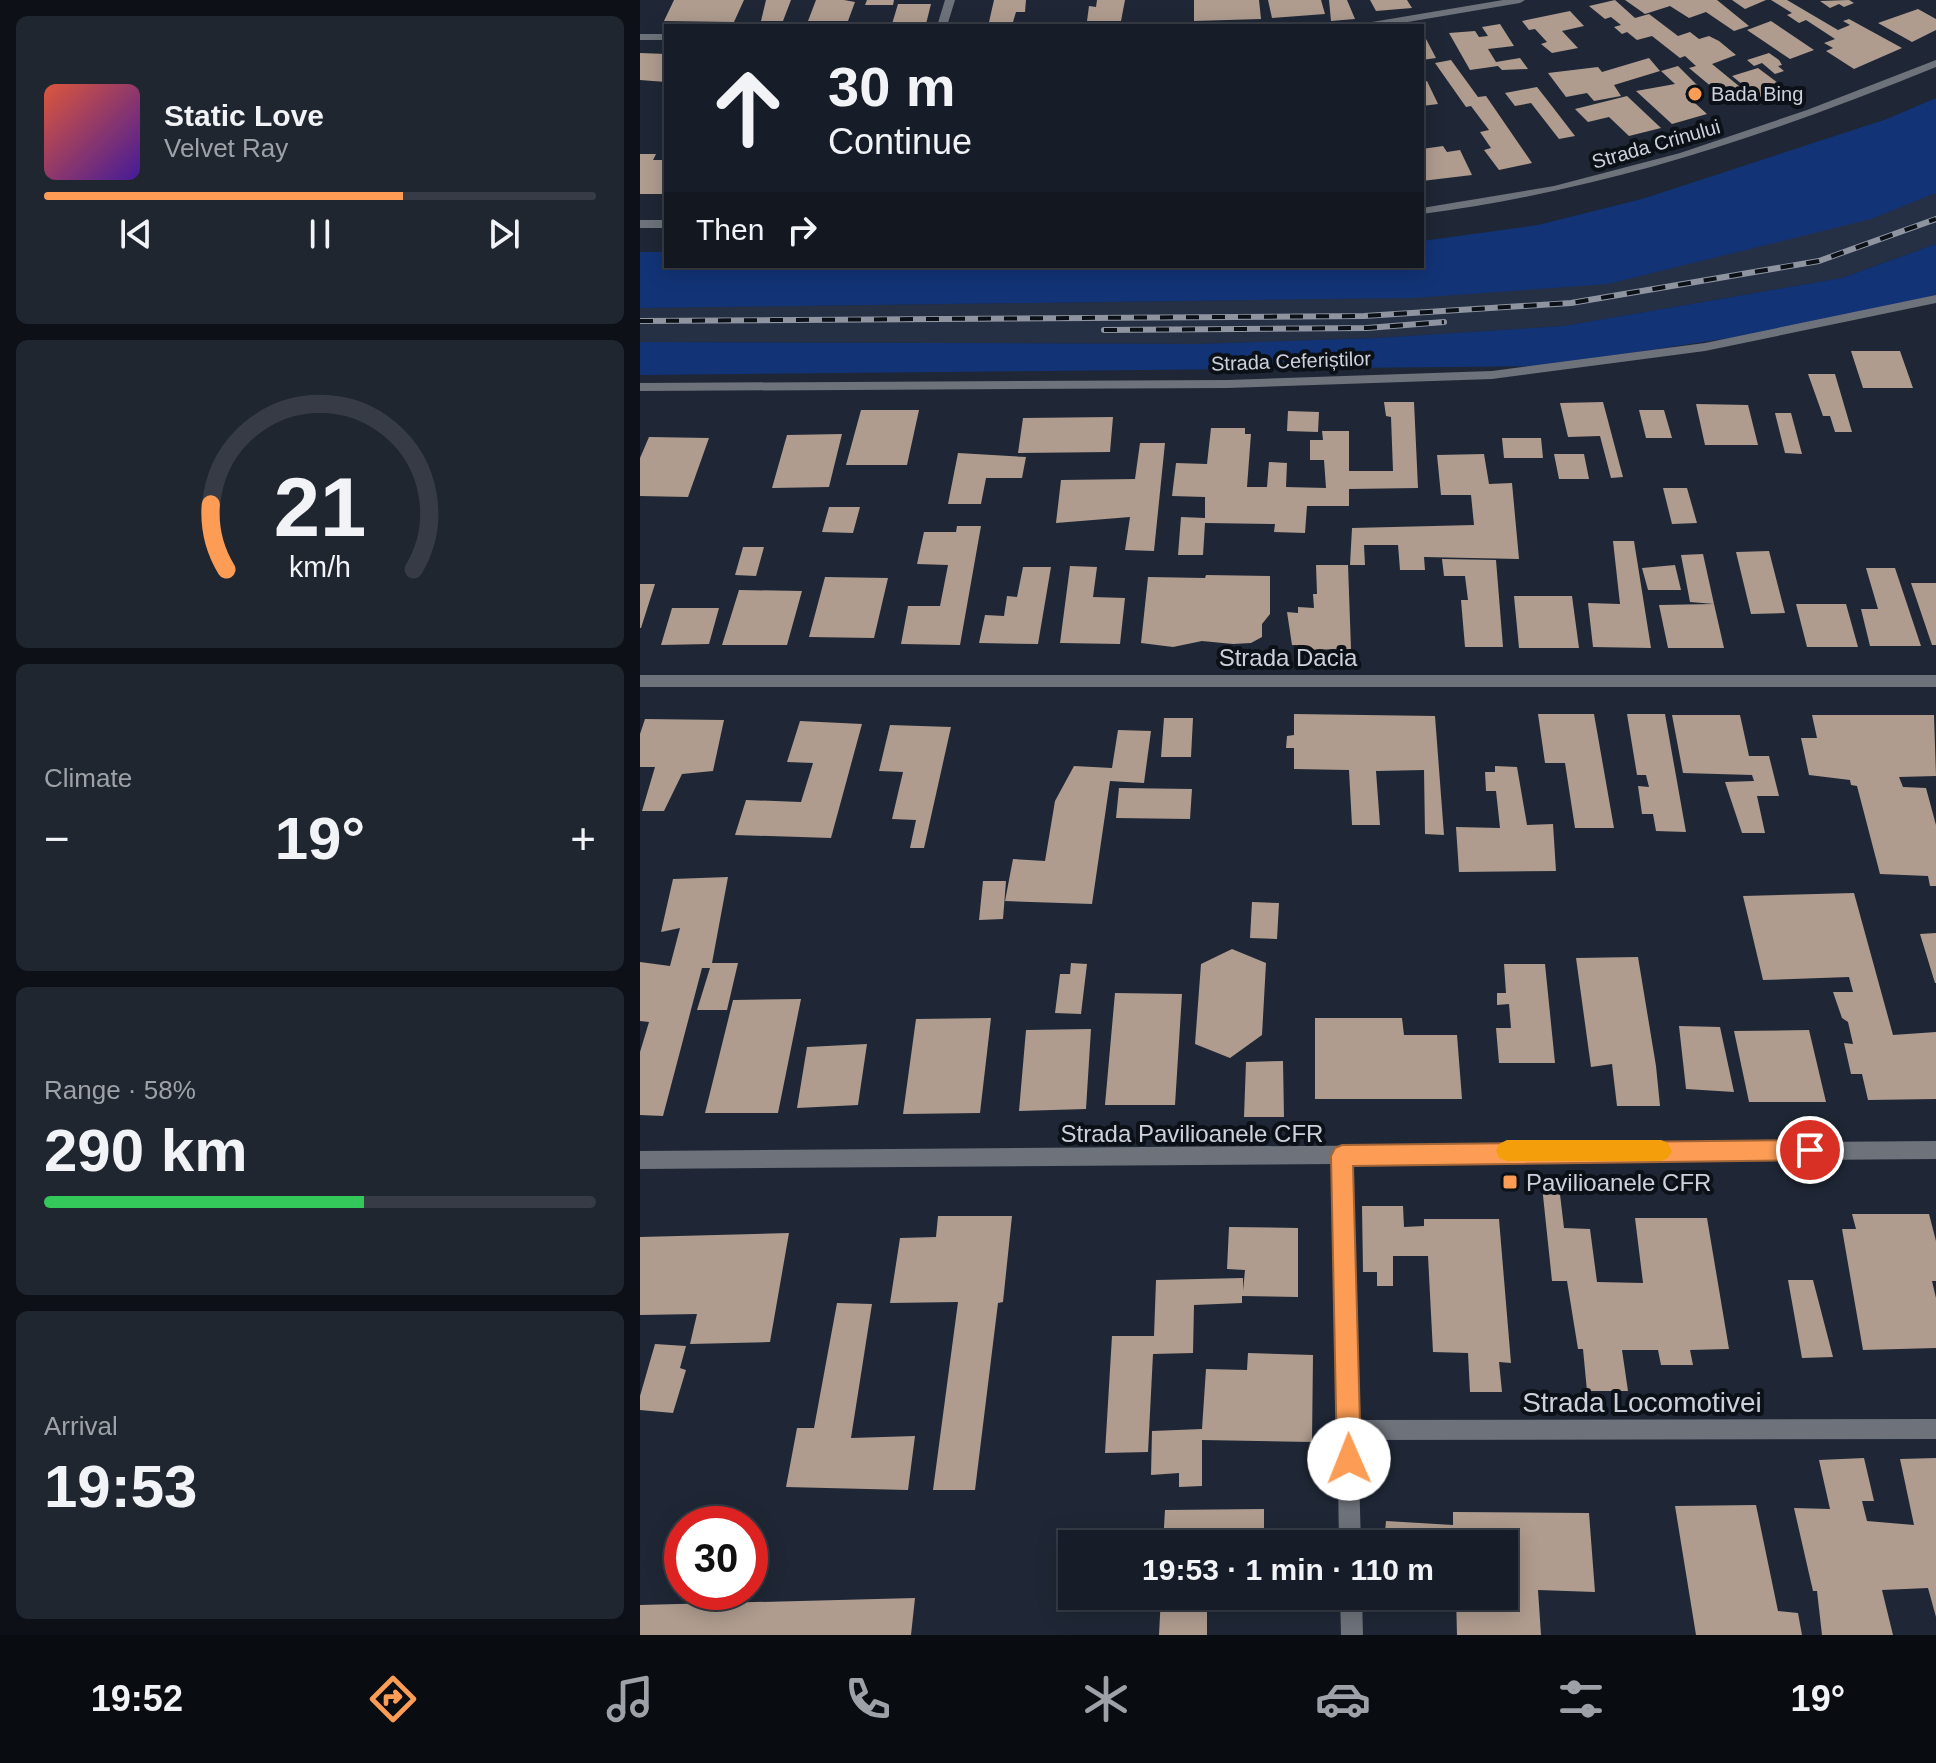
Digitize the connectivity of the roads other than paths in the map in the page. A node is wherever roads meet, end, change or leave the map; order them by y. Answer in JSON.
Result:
{"nodes":[{"id":1,"x":950,"y":0,"type":"edge"},
{"id":2,"x":1520,"y":0,"type":"edge"},
{"id":3,"x":943,"y":24,"type":"edge"},
{"id":4,"x":1378,"y":24,"type":"edge"},
{"id":5,"x":640,"y":37,"type":"edge"},
{"id":6,"x":664,"y":37,"type":"edge"},
{"id":7,"x":1936,"y":63,"type":"edge"},
{"id":8,"x":1424,"y":211,"type":"edge"},
{"id":9,"x":640,"y":224,"type":"edge"},
{"id":10,"x":664,"y":224,"type":"edge"},
{"id":11,"x":1936,"y":299,"type":"edge"},
{"id":12,"x":640,"y":387,"type":"edge"},
{"id":13,"x":640,"y":681,"type":"edge"},
{"id":14,"x":1936,"y":681,"type":"edge"},
{"id":15,"x":1936,"y":1150,"type":"edge"},
{"id":16,"x":1342,"y":1156,"type":"junction"},
{"id":17,"x":640,"y":1160,"type":"edge"},
{"id":18,"x":1936,"y":1429,"type":"edge"},
{"id":19,"x":1348,"y":1430,"type":"junction"},
{"id":20,"x":1350,"y":1530,"type":"edge"},
{"id":21,"x":1351,"y":1610,"type":"edge"},
{"id":22,"x":1352,"y":1635,"type":"edge"}],
"edges":[{"from":1,"to":3,"type":"street"},
{"from":2,"to":4,"type":"street"},
{"from":5,"to":6,"type":"street"},
{"from":7,"to":8,"type":"street","name":"Strada Crinului"},
{"from":9,"to":10,"type":"street"},
{"from":11,"to":12,"type":"street","name":"Strada Ceferiștilor"},
{"from":13,"to":14,"type":"street","name":"Strada Dacia"},
{"from":15,"to":16,"type":"street","name":"Strada Pavilioanele CFR"},
{"from":16,"to":17,"type":"street","name":"Strada Pavilioanele CFR"},
{"from":16,"to":19,"type":"street"},
{"from":18,"to":19,"type":"street","name":"Strada Locomotivei"},
{"from":19,"to":20,"type":"street"},
{"from":21,"to":22,"type":"street"}]}
